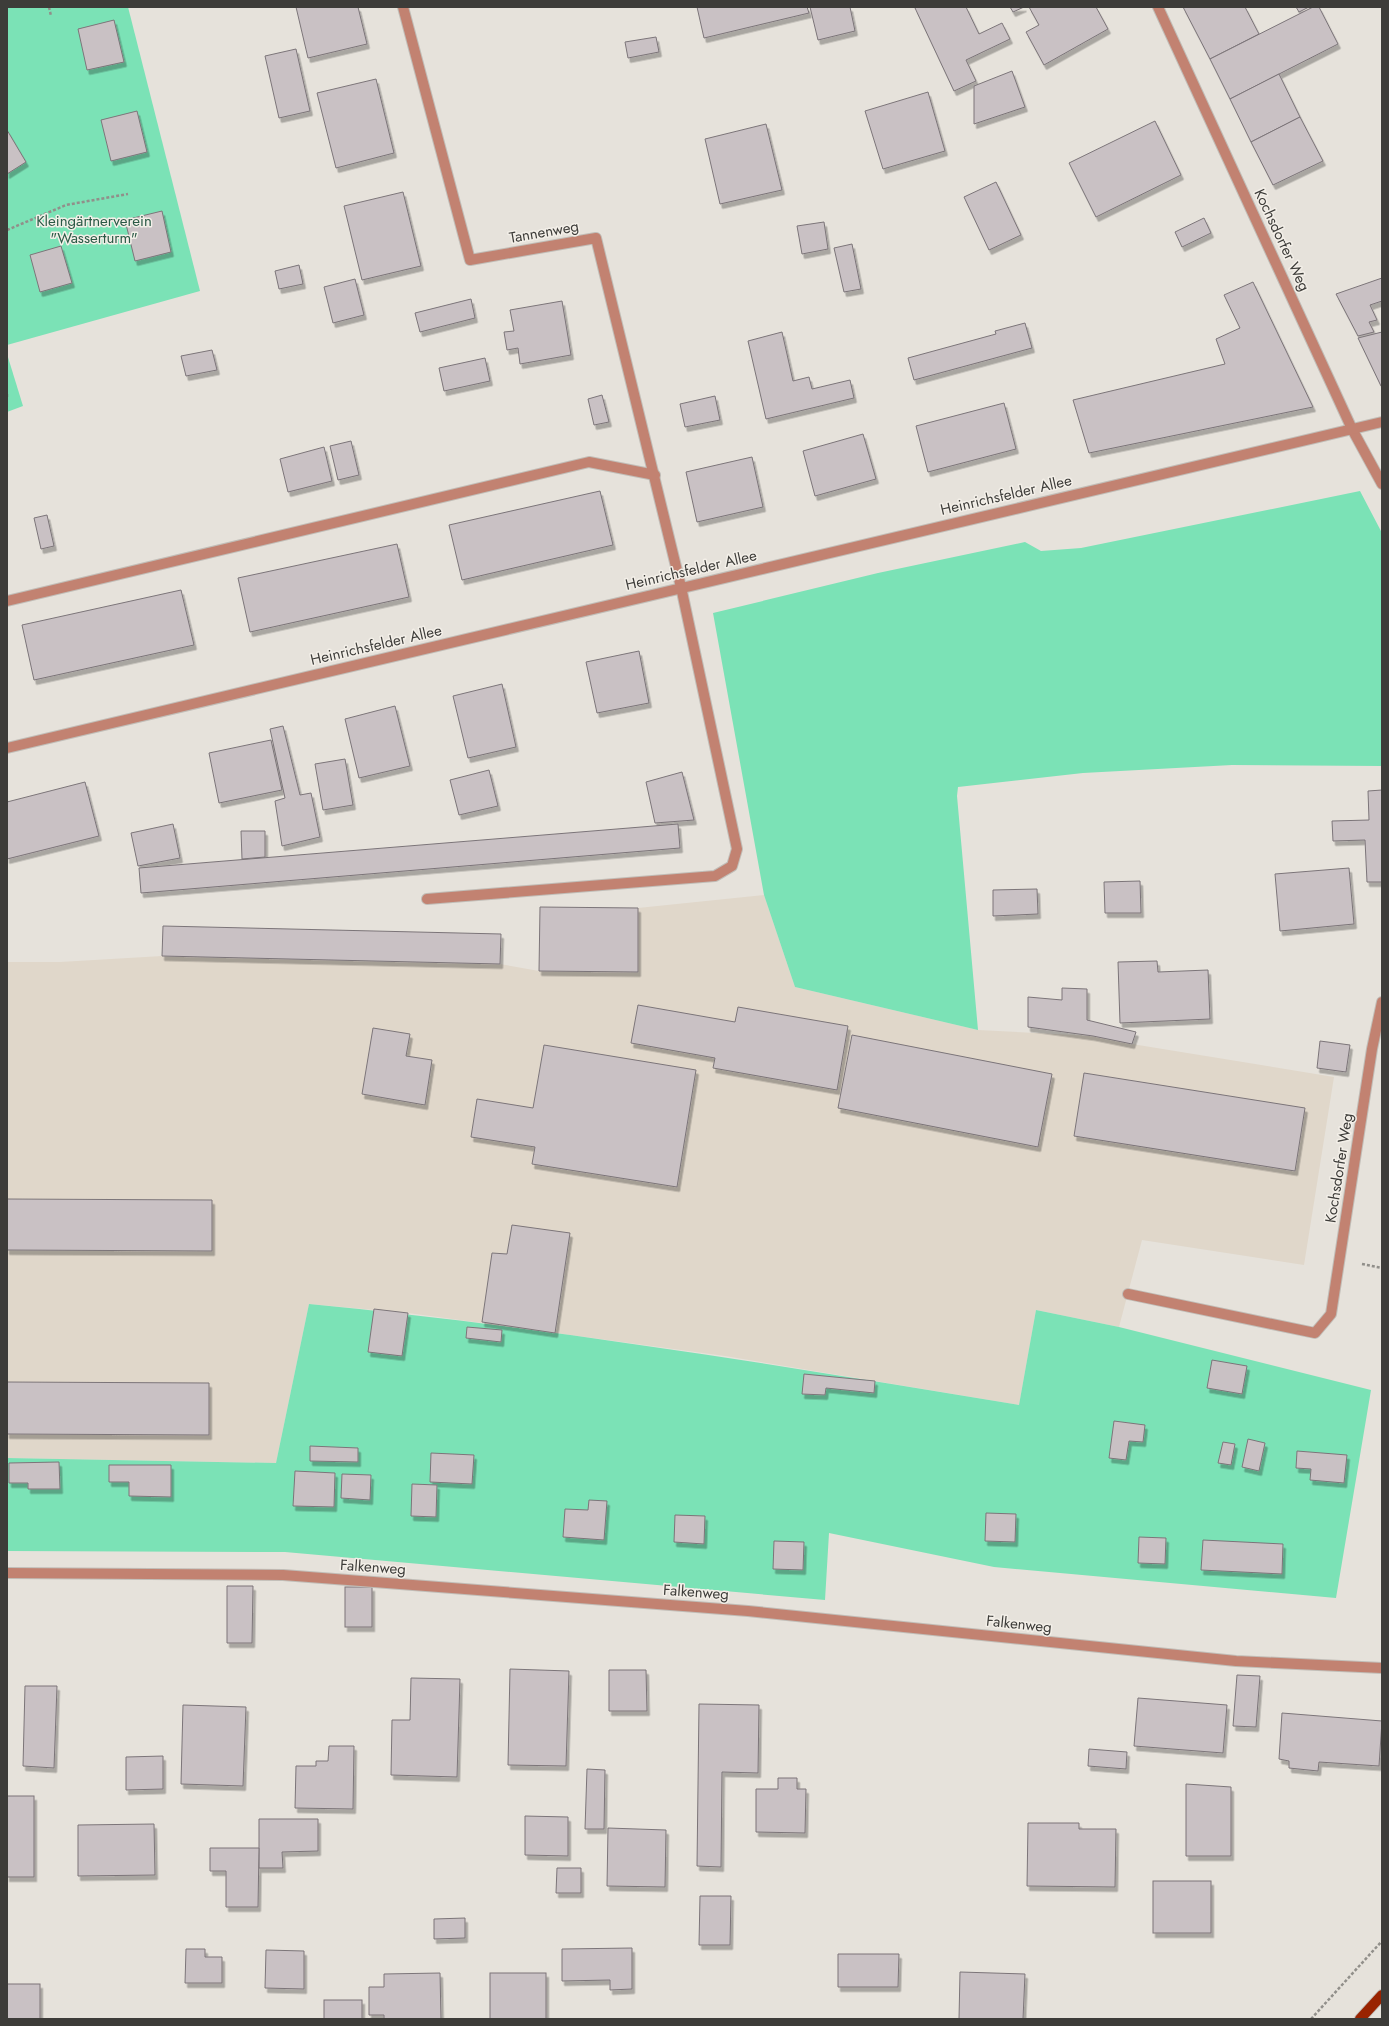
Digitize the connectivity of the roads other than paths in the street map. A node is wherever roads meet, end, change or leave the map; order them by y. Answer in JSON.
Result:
{"nodes":[{"id":1,"x":403,"y":7,"type":"edge"},
{"id":2,"x":1158,"y":7,"type":"edge"},
{"id":3,"x":1382,"y":422,"type":"edge"},
{"id":4,"x":1352,"y":429,"type":"junction"},
{"id":5,"x":655,"y":475,"type":"junction"},
{"id":6,"x":1382,"y":484,"type":"edge"},
{"id":7,"x":682,"y":587,"type":"junction"},
{"id":8,"x":7,"y":601,"type":"edge"},
{"id":9,"x":7,"y":748,"type":"edge"},
{"id":10,"x":427,"y":899,"type":"dead end"},
{"id":11,"x":1382,"y":1002,"type":"edge"},
{"id":12,"x":1128,"y":1294,"type":"dead end"},
{"id":13,"x":7,"y":1573,"type":"edge"},
{"id":14,"x":1382,"y":1668,"type":"edge"},
{"id":15,"x":1382,"y":1995,"type":"edge"},
{"id":16,"x":1360,"y":2019,"type":"edge"}],
"edges":[{"from":1,"to":5,"type":"street","name":"Tannenweg"},
{"from":2,"to":4,"type":"street","name":"Kochsdorfer Weg"},
{"from":3,"to":4,"type":"street","name":"Heinrichsfelder Allee"},
{"from":4,"to":6,"type":"street","name":"Kochsdorfer Weg"},
{"from":4,"to":7,"type":"street","name":"Heinrichsfelder Allee"},
{"from":5,"to":7,"type":"street","name":"Tannenweg"},
{"from":5,"to":8,"type":"street"},
{"from":7,"to":9,"type":"street","name":"Heinrichsfelder Allee"},
{"from":7,"to":10,"type":"street","name":"Tannenweg"},
{"from":11,"to":12,"type":"street","name":"Kochsdorfer Weg"},
{"from":13,"to":14,"type":"street","name":"Falkenweg"},
{"from":15,"to":16,"type":"main road"}]}
